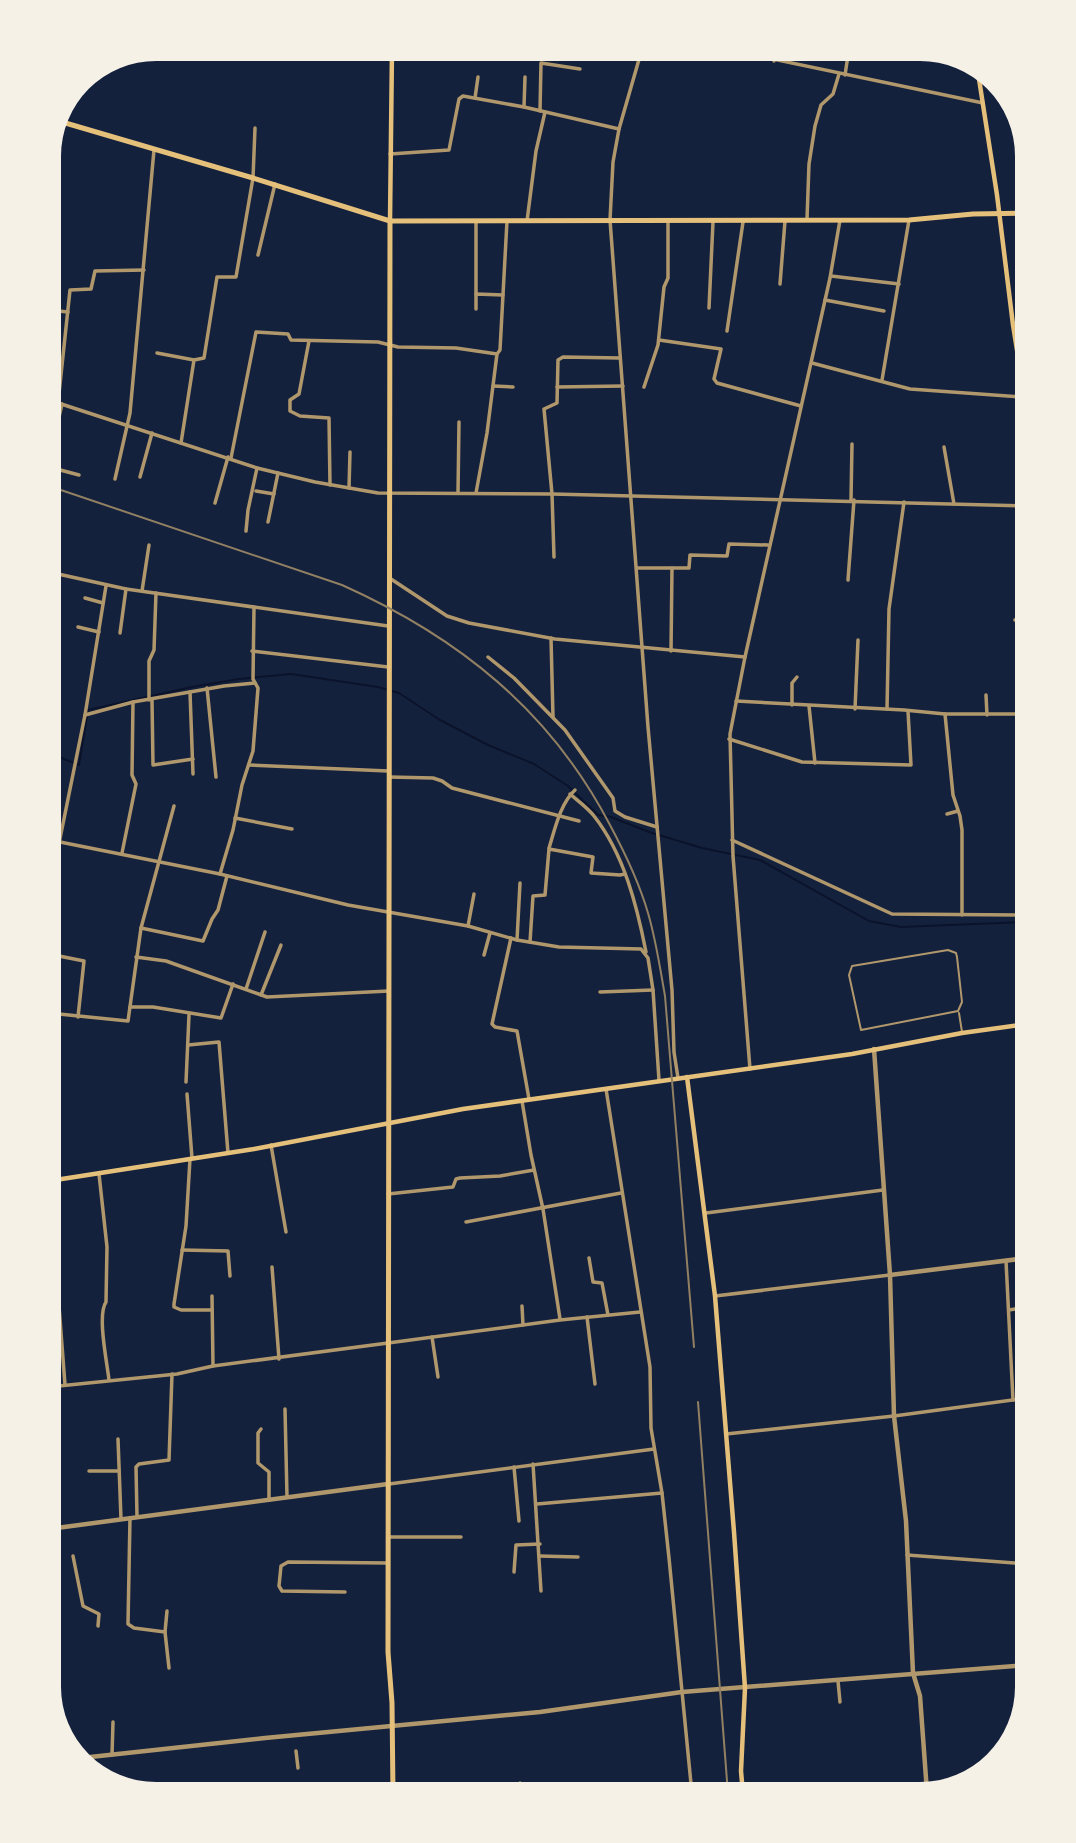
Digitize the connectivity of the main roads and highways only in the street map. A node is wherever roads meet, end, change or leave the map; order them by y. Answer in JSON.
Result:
{"nodes":[{"id":1,"x":392,"y":61,"type":"edge"},
{"id":2,"x":980,"y":83,"type":"edge"},
{"id":3,"x":67,"y":124,"type":"edge"},
{"id":4,"x":999,"y":213,"type":"junction"},
{"id":5,"x":1015,"y":213,"type":"edge"},
{"id":6,"x":390,"y":221,"type":"junction"},
{"id":7,"x":1015,"y":339,"type":"edge"},
{"id":8,"x":1015,"y":1026,"type":"edge"},
{"id":9,"x":687,"y":1077,"type":"junction"},
{"id":10,"x":388,"y":1124,"type":"junction"},
{"id":11,"x":61,"y":1179,"type":"edge"},
{"id":12,"x":393,"y":1782,"type":"edge"},
{"id":13,"x":743,"y":1782,"type":"edge"}],
"edges":[{"from":1,"to":6,"type":"main road"},
{"from":2,"to":4,"type":"main road"},
{"from":3,"to":6,"type":"highway"},
{"from":4,"to":5,"type":"highway"},
{"from":4,"to":6,"type":"highway"},
{"from":4,"to":7,"type":"main road"},
{"from":6,"to":10,"type":"highway"},
{"from":8,"to":9,"type":"main road"},
{"from":9,"to":10,"type":"main road"},
{"from":9,"to":13,"type":"main road"},
{"from":10,"to":11,"type":"main road"},
{"from":10,"to":12,"type":"highway"}]}
